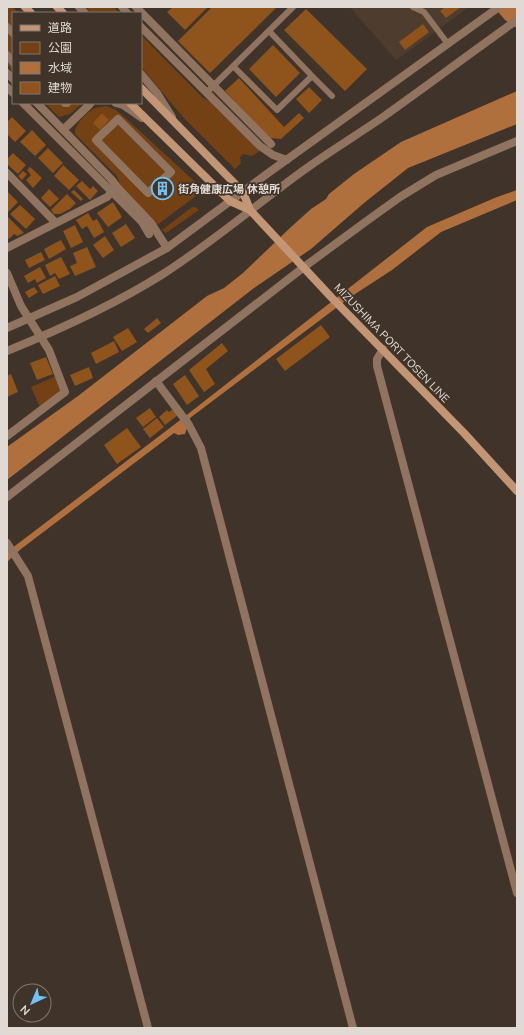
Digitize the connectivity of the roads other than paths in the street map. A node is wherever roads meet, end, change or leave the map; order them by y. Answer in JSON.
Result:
{"nodes":[{"id":1,"x":293,"y":7,"type":"edge"},
{"id":2,"x":413,"y":7,"type":"edge"},
{"id":3,"x":497,"y":9,"type":"edge"},
{"id":4,"x":142,"y":13,"type":"edge"},
{"id":5,"x":517,"y":20,"type":"edge"},
{"id":6,"x":142,"y":28,"type":"edge"},
{"id":7,"x":269,"y":31,"type":"junction"},
{"id":8,"x":448,"y":44,"type":"junction"},
{"id":9,"x":233,"y":66,"type":"junction"},
{"id":10,"x":142,"y":75,"type":"edge"},
{"id":11,"x":312,"y":76,"type":"junction"},
{"id":12,"x":213,"y":85,"type":"junction"},
{"id":13,"x":142,"y":89,"type":"edge"},
{"id":14,"x":206,"y":93,"type":"junction"},
{"id":15,"x":332,"y":96,"type":"dead end"},
{"id":16,"x":24,"y":104,"type":"edge"},
{"id":17,"x":38,"y":104,"type":"edge"},
{"id":18,"x":91,"y":104,"type":"edge"},
{"id":19,"x":118,"y":104,"type":"edge"},
{"id":20,"x":131,"y":104,"type":"edge"},
{"id":21,"x":148,"y":121,"type":"junction"},
{"id":22,"x":175,"y":121,"type":"junction"},
{"id":23,"x":63,"y":130,"type":"junction"},
{"id":24,"x":517,"y":141,"type":"edge"},
{"id":25,"x":271,"y":144,"type":"dead end"},
{"id":26,"x":287,"y":160,"type":"junction"},
{"id":27,"x":7,"y":173,"type":"edge"},
{"id":28,"x":7,"y":176,"type":"edge"},
{"id":29,"x":114,"y":190,"type":"junction"},
{"id":30,"x":243,"y":192,"type":"junction"},
{"id":31,"x":148,"y":193,"type":"joint"},
{"id":32,"x":230,"y":201,"type":"junction"},
{"id":33,"x":250,"y":210,"type":"junction"},
{"id":34,"x":55,"y":224,"type":"junction"},
{"id":35,"x":149,"y":234,"type":"dead end"},
{"id":36,"x":7,"y":248,"type":"edge"},
{"id":37,"x":167,"y":248,"type":"junction"},
{"id":38,"x":301,"y":265,"type":"junction"},
{"id":39,"x":7,"y":273,"type":"edge"},
{"id":40,"x":29,"y":318,"type":"junction"},
{"id":41,"x":7,"y":328,"type":"edge"},
{"id":42,"x":41,"y":337,"type":"junction"},
{"id":43,"x":383,"y":349,"type":"junction"},
{"id":44,"x":7,"y":351,"type":"edge"},
{"id":45,"x":156,"y":381,"type":"junction"},
{"id":46,"x":7,"y":436,"type":"edge"},
{"id":47,"x":517,"y":491,"type":"edge"},
{"id":48,"x":7,"y":497,"type":"edge"},
{"id":49,"x":9,"y":546,"type":"edge"},
{"id":50,"x":517,"y":893,"type":"edge"},
{"id":51,"x":148,"y":1028,"type":"edge"},
{"id":52,"x":352,"y":1028,"type":"edge"}],
"edges":[{"from":1,"to":7,"type":"lane"},
{"from":2,"to":8,"type":"lane"},
{"from":3,"to":8,"type":"street"},
{"from":4,"to":12,"type":"street"},
{"from":5,"to":33,"type":"street"},
{"from":6,"to":14,"type":"street"},
{"from":7,"to":9,"type":"lane"},
{"from":7,"to":11,"type":"lane"},
{"from":8,"to":26,"type":"street"},
{"from":9,"to":11,"type":"lane"},
{"from":9,"to":12,"type":"lane"},
{"from":10,"to":22,"type":"street"},
{"from":11,"to":15,"type":"lane"},
{"from":12,"to":14,"type":"lane"},
{"from":12,"to":25,"type":"street"},
{"from":13,"to":22,"type":"main road","name":"MIZUSHIMA PORT TOSEN LINE"},
{"from":14,"to":26,"type":"street"},
{"from":16,"to":29,"type":"street"},
{"from":17,"to":23,"type":"street"},
{"from":18,"to":23,"type":"street"},
{"from":19,"to":21,"type":"street"},
{"from":20,"to":21,"type":"main road","name":"MIZUSHIMA PORT TOSEN LINE"},
{"from":21,"to":32,"type":"main road","name":"MIZUSHIMA PORT TOSEN LINE"},
{"from":22,"to":30,"type":"main road","name":"MIZUSHIMA PORT TOSEN LINE"},
{"from":23,"to":29,"type":"street"},
{"from":24,"to":38,"type":"street"},
{"from":26,"to":30,"type":"street"},
{"from":27,"to":34,"type":"street"},
{"from":28,"to":34,"type":"street"},
{"from":29,"to":34,"type":"street"},
{"from":29,"to":35,"type":"street"},
{"from":29,"to":37,"type":"street"},
{"from":30,"to":32,"type":"street"},
{"from":30,"to":33,"type":"main road","name":"MIZUSHIMA PORT TOSEN LINE"},
{"from":31,"to":31,"type":"street"},
{"from":32,"to":33,"type":"main road","name":"MIZUSHIMA PORT TOSEN LINE"},
{"from":32,"to":37,"type":"street"},
{"from":33,"to":38,"type":"main road","name":"MIZUSHIMA PORT TOSEN LINE"},
{"from":33,"to":42,"type":"street"},
{"from":34,"to":36,"type":"street"},
{"from":37,"to":40,"type":"street"},
{"from":38,"to":43,"type":"main road","name":"MIZUSHIMA PORT TOSEN LINE"},
{"from":38,"to":45,"type":"street"},
{"from":39,"to":40,"type":"street"},
{"from":40,"to":41,"type":"street"},
{"from":40,"to":42,"type":"street"},
{"from":42,"to":44,"type":"street"},
{"from":42,"to":46,"type":"street"},
{"from":43,"to":47,"type":"main road","name":"MIZUSHIMA PORT TOSEN LINE"},
{"from":43,"to":50,"type":"street"},
{"from":45,"to":48,"type":"street"},
{"from":45,"to":52,"type":"street"},
{"from":49,"to":51,"type":"street"}]}
